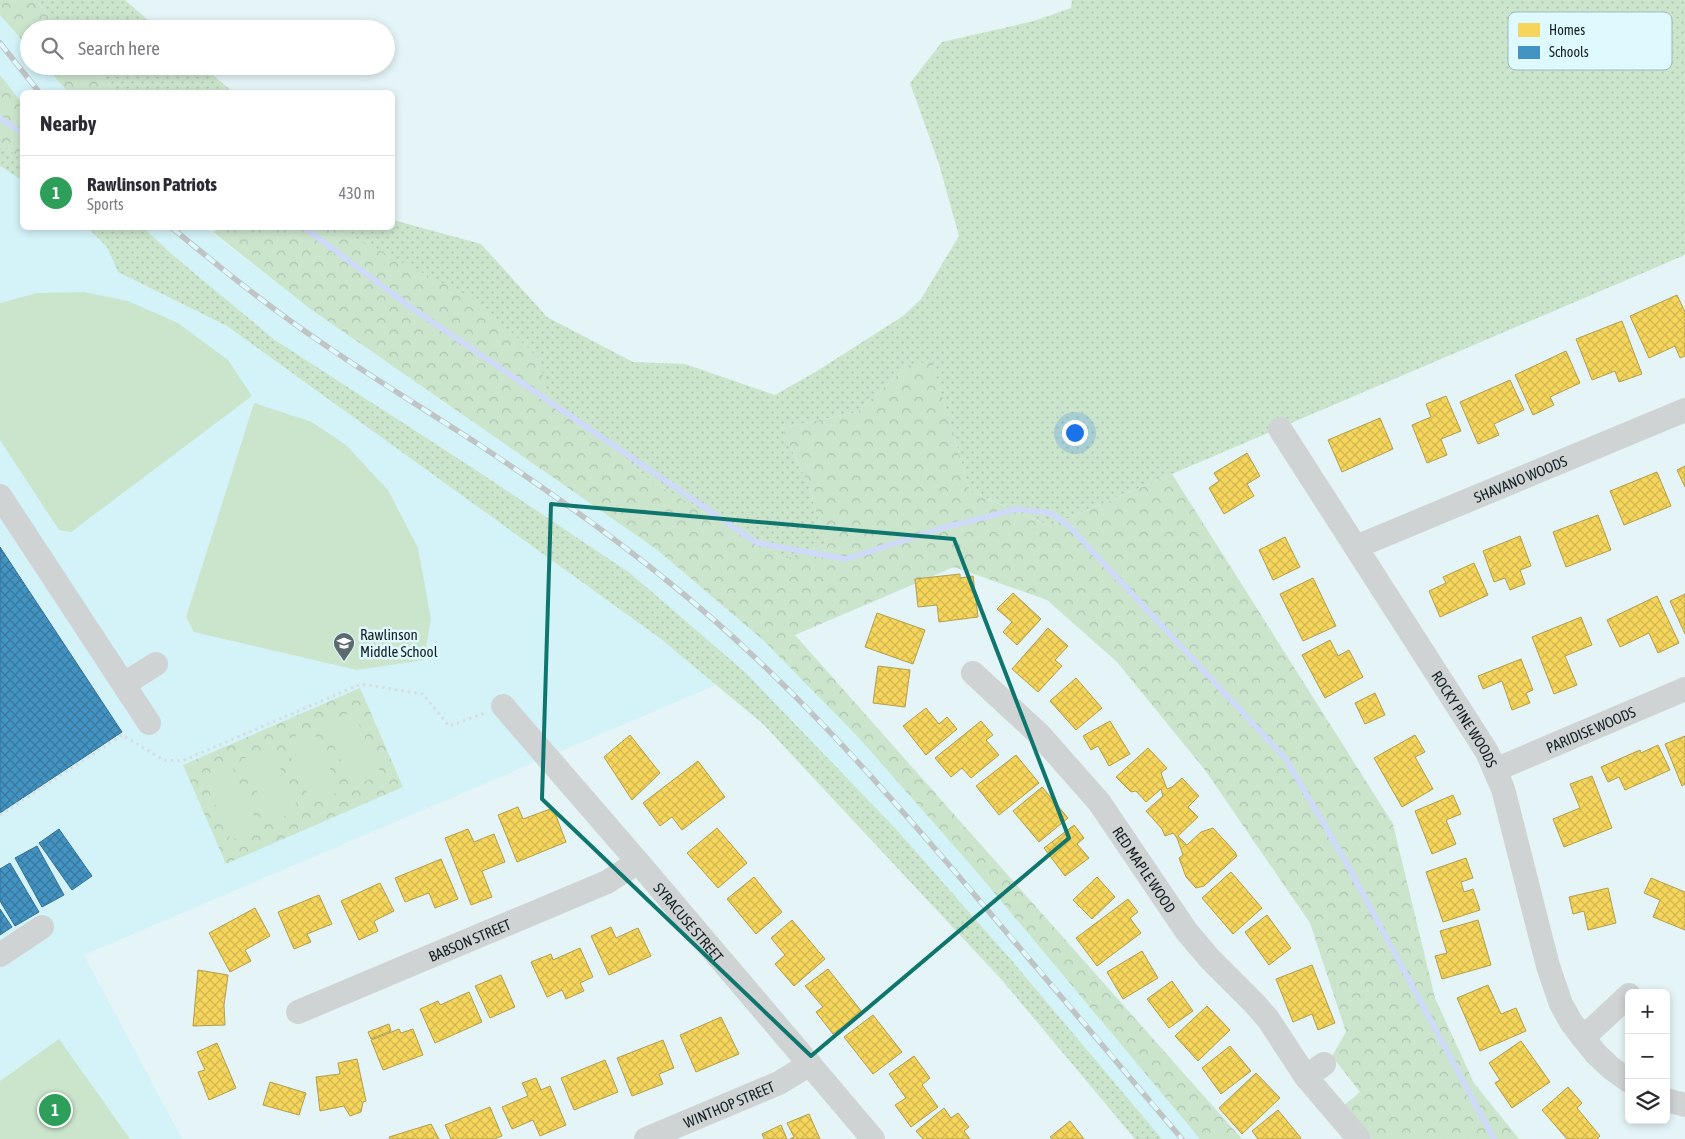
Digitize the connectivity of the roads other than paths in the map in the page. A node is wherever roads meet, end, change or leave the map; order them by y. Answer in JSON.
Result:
{"nodes":[{"id":1,"x":1685,"y":410,"type":"edge"},
{"id":2,"x":1280,"y":429,"type":"dead end"},
{"id":3,"x":0,"y":496,"type":"edge"},
{"id":4,"x":1356,"y":547,"type":"junction"},
{"id":5,"x":156,"y":664,"type":"dead end"},
{"id":6,"x":973,"y":673,"type":"dead end"},
{"id":7,"x":124,"y":684,"type":"junction"},
{"id":8,"x":1685,"y":689,"type":"edge"},
{"id":9,"x":503,"y":706,"type":"road end"},
{"id":10,"x":149,"y":722,"type":"dead end"},
{"id":11,"x":1495,"y":770,"type":"junction"},
{"id":12,"x":638,"y":862,"type":"junction"},
{"id":13,"x":42,"y":927,"type":"dead end"},
{"id":14,"x":0,"y":955,"type":"edge"},
{"id":15,"x":1625,"y":999,"type":"edge"},
{"id":16,"x":298,"y":1012,"type":"dead end"},
{"id":17,"x":1583,"y":1038,"type":"junction"},
{"id":18,"x":810,"y":1064,"type":"junction"},
{"id":19,"x":1626,"y":1079,"type":"edge"},
{"id":20,"x":1670,"y":1101,"type":"edge"},
{"id":21,"x":1685,"y":1104,"type":"edge"},
{"id":22,"x":646,"y":1139,"type":"edge"},
{"id":23,"x":873,"y":1139,"type":"edge"},
{"id":24,"x":1360,"y":1139,"type":"edge"}],
"edges":[{"from":1,"to":4,"type":"street","name":"SHAVANO WOODS"},
{"from":2,"to":4,"type":"street","name":"ROCKY PINE WOODS"},
{"from":3,"to":7,"type":"street"},
{"from":4,"to":11,"type":"street","name":"ROCKY PINE WOODS"},
{"from":5,"to":7,"type":"street"},
{"from":6,"to":24,"type":"street","name":"RED MAPLE WOOD"},
{"from":7,"to":10,"type":"street"},
{"from":8,"to":11,"type":"street","name":"PARIDISE WOODS"},
{"from":9,"to":12,"type":"street","name":"SYRACUSE STREET"},
{"from":11,"to":17,"type":"street","name":"ROCKY PINE WOODS"},
{"from":12,"to":16,"type":"street","name":"BABSON STREET"},
{"from":12,"to":18,"type":"street","name":"SYRACUSE STREET"},
{"from":13,"to":14,"type":"street"},
{"from":15,"to":17,"type":"street"},
{"from":17,"to":19,"type":"street","name":"ROCKY PINE WOODS"},
{"from":18,"to":22,"type":"street","name":"WINTHOP STREET"},
{"from":18,"to":23,"type":"street","name":"SYRACUSE STREET"},
{"from":20,"to":21,"type":"street"}]}
